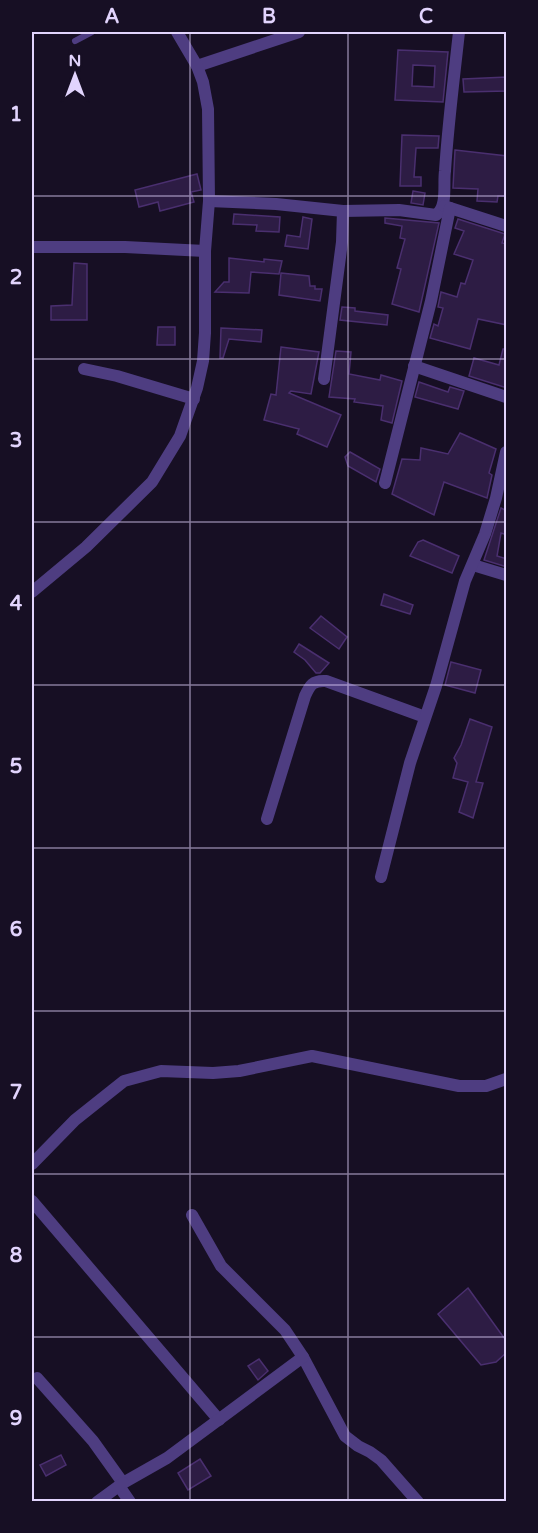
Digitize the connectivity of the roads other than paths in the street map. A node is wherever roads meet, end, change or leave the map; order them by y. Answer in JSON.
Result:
{"nodes":[{"id":1,"x":92,"y":32,"type":"edge"},
{"id":2,"x":177,"y":32,"type":"edge"},
{"id":3,"x":299,"y":32,"type":"edge"},
{"id":4,"x":459,"y":32,"type":"edge"},
{"id":5,"x":75,"y":41,"type":"dead end"},
{"id":6,"x":197,"y":66,"type":"junction"},
{"id":7,"x":209,"y":201,"type":"junction"},
{"id":8,"x":446,"y":207,"type":"junction"},
{"id":9,"x":343,"y":211,"type":"junction"},
{"id":10,"x":507,"y":226,"type":"edge"},
{"id":11,"x":32,"y":247,"type":"edge"},
{"id":12,"x":205,"y":251,"type":"junction"},
{"id":13,"x":414,"y":366,"type":"junction"},
{"id":14,"x":84,"y":369,"type":"dead end"},
{"id":15,"x":324,"y":379,"type":"dead end"},
{"id":16,"x":507,"y":397,"type":"edge"},
{"id":17,"x":194,"y":399,"type":"junction"},
{"id":18,"x":507,"y":452,"type":"edge"},
{"id":19,"x":385,"y":483,"type":"dead end"},
{"id":20,"x":473,"y":565,"type":"junction"},
{"id":21,"x":507,"y":575,"type":"edge"},
{"id":22,"x":32,"y":592,"type":"edge"},
{"id":23,"x":425,"y":717,"type":"junction"},
{"id":24,"x":267,"y":819,"type":"dead end"},
{"id":25,"x":381,"y":877,"type":"dead end"},
{"id":26,"x":507,"y":1079,"type":"edge"},
{"id":27,"x":32,"y":1164,"type":"edge"},
{"id":28,"x":32,"y":1201,"type":"edge"},
{"id":29,"x":192,"y":1215,"type":"dead end"},
{"id":30,"x":303,"y":1357,"type":"junction"},
{"id":31,"x":33,"y":1376,"type":"edge"},
{"id":32,"x":219,"y":1420,"type":"junction"},
{"id":33,"x":121,"y":1484,"type":"junction"},
{"id":34,"x":97,"y":1502,"type":"edge"},
{"id":35,"x":130,"y":1502,"type":"edge"},
{"id":36,"x":418,"y":1502,"type":"edge"}],
"edges":[{"from":1,"to":5,"type":"lane"},
{"from":2,"to":6,"type":"street"},
{"from":3,"to":6,"type":"street"},
{"from":4,"to":8,"type":"street"},
{"from":6,"to":7,"type":"street"},
{"from":7,"to":9,"type":"street"},
{"from":7,"to":12,"type":"street"},
{"from":8,"to":9,"type":"street"},
{"from":8,"to":10,"type":"street"},
{"from":8,"to":13,"type":"street"},
{"from":9,"to":15,"type":"street"},
{"from":11,"to":12,"type":"street"},
{"from":12,"to":17,"type":"street"},
{"from":13,"to":16,"type":"street"},
{"from":13,"to":19,"type":"street"},
{"from":14,"to":17,"type":"street"},
{"from":17,"to":22,"type":"street"},
{"from":18,"to":20,"type":"street"},
{"from":20,"to":21,"type":"street"},
{"from":20,"to":23,"type":"street"},
{"from":23,"to":24,"type":"street"},
{"from":23,"to":25,"type":"street"},
{"from":26,"to":27,"type":"street"},
{"from":28,"to":32,"type":"street"},
{"from":29,"to":30,"type":"street"},
{"from":30,"to":32,"type":"street"},
{"from":30,"to":36,"type":"street"},
{"from":31,"to":33,"type":"street"},
{"from":32,"to":33,"type":"street"},
{"from":33,"to":34,"type":"street"},
{"from":33,"to":35,"type":"street"}]}
